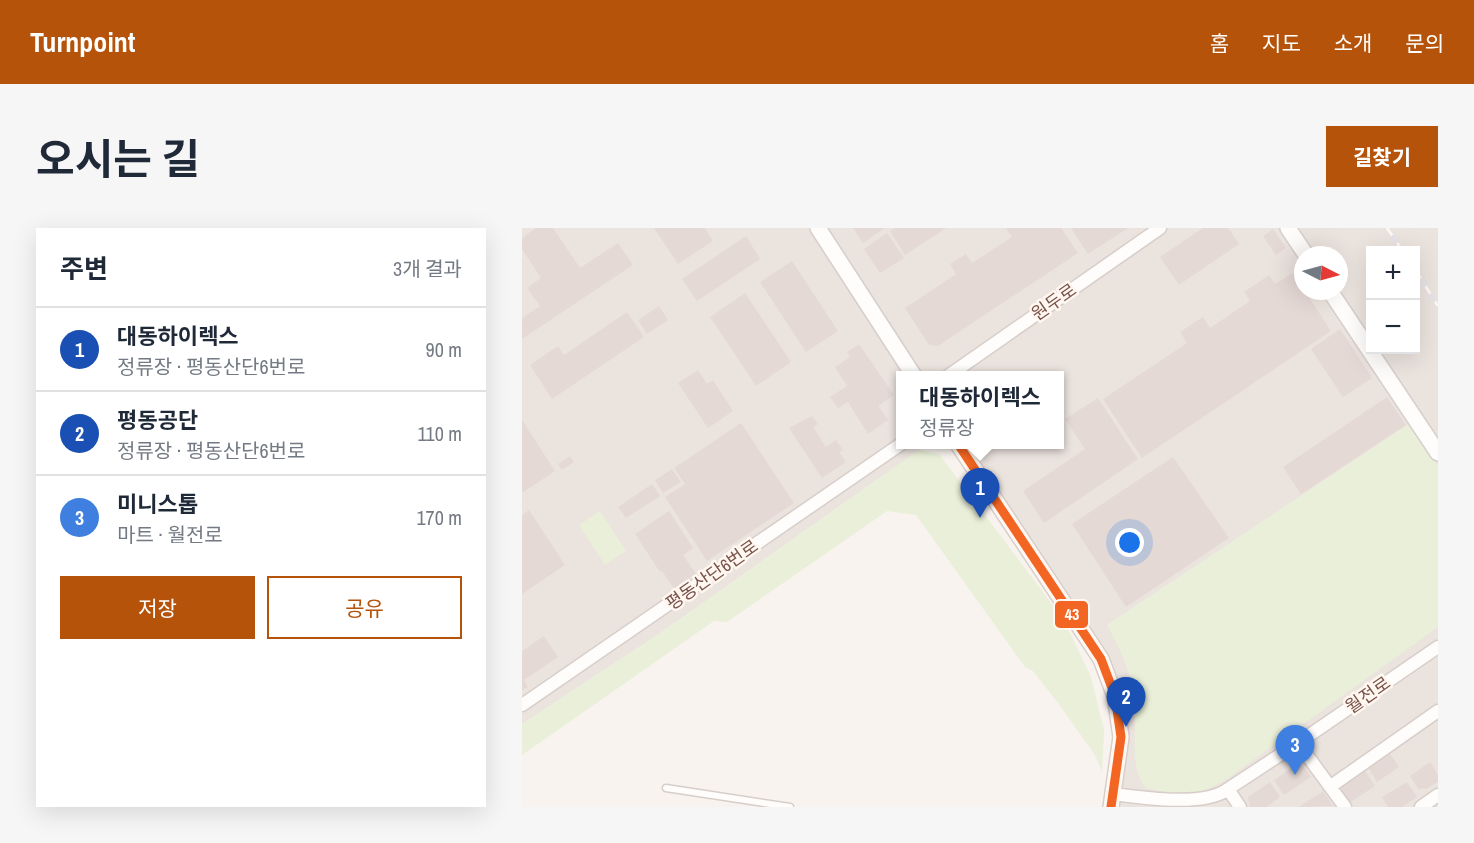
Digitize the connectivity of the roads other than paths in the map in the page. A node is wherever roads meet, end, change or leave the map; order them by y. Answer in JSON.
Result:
{"nodes":[{"id":1,"x":818,"y":228,"type":"edge"},
{"id":2,"x":1160,"y":228,"type":"edge"},
{"id":3,"x":1288,"y":228,"type":"edge"},
{"id":4,"x":1299,"y":228,"type":"edge"},
{"id":5,"x":1300,"y":246,"type":"edge"},
{"id":6,"x":1302,"y":246,"type":"edge"},
{"id":7,"x":1336,"y":300,"type":"edge"},
{"id":8,"x":911,"y":371,"type":"edge"},
{"id":9,"x":954,"y":371,"type":"edge"},
{"id":10,"x":896,"y":448,"type":"edge"},
{"id":11,"x":961,"y":449,"type":"edge"},
{"id":12,"x":1438,"y":453,"type":"edge"},
{"id":13,"x":1438,"y":647,"type":"edge"},
{"id":14,"x":522,"y":705,"type":"edge"},
{"id":15,"x":1438,"y":711,"type":"edge"},
{"id":16,"x":1298,"y":743,"type":"junction"},
{"id":17,"x":1331,"y":786,"type":"junction"},
{"id":18,"x":666,"y":788,"type":"dead end"},
{"id":19,"x":1228,"y":789,"type":"junction"},
{"id":20,"x":1438,"y":795,"type":"edge"},
{"id":21,"x":1112,"y":800,"type":"edge"},
{"id":22,"x":1199,"y":804,"type":"edge"},
{"id":23,"x":790,"y":807,"type":"edge"},
{"id":24,"x":1240,"y":807,"type":"edge"},
{"id":25,"x":1346,"y":807,"type":"edge"},
{"id":26,"x":1421,"y":807,"type":"edge"}],
"edges":[{"from":1,"to":8,"type":"street"},
{"from":2,"to":9,"type":"street","name":"원두로"},
{"from":3,"to":5,"type":"street"},
{"from":4,"to":6,"type":"street"},
{"from":7,"to":12,"type":"street"},
{"from":10,"to":14,"type":"street","name":"평동산단6번로"},
{"from":11,"to":21,"type":"street"},
{"from":13,"to":16,"type":"street","name":"월전로"},
{"from":15,"to":17,"type":"street"},
{"from":16,"to":17,"type":"street"},
{"from":16,"to":19,"type":"street","name":"월전로"},
{"from":17,"to":25,"type":"street"},
{"from":18,"to":23,"type":"lane"},
{"from":19,"to":22,"type":"street","name":"월전로"},
{"from":19,"to":24,"type":"street"},
{"from":20,"to":26,"type":"street"},
{"from":21,"to":22,"type":"street","name":"월전로"}]}
